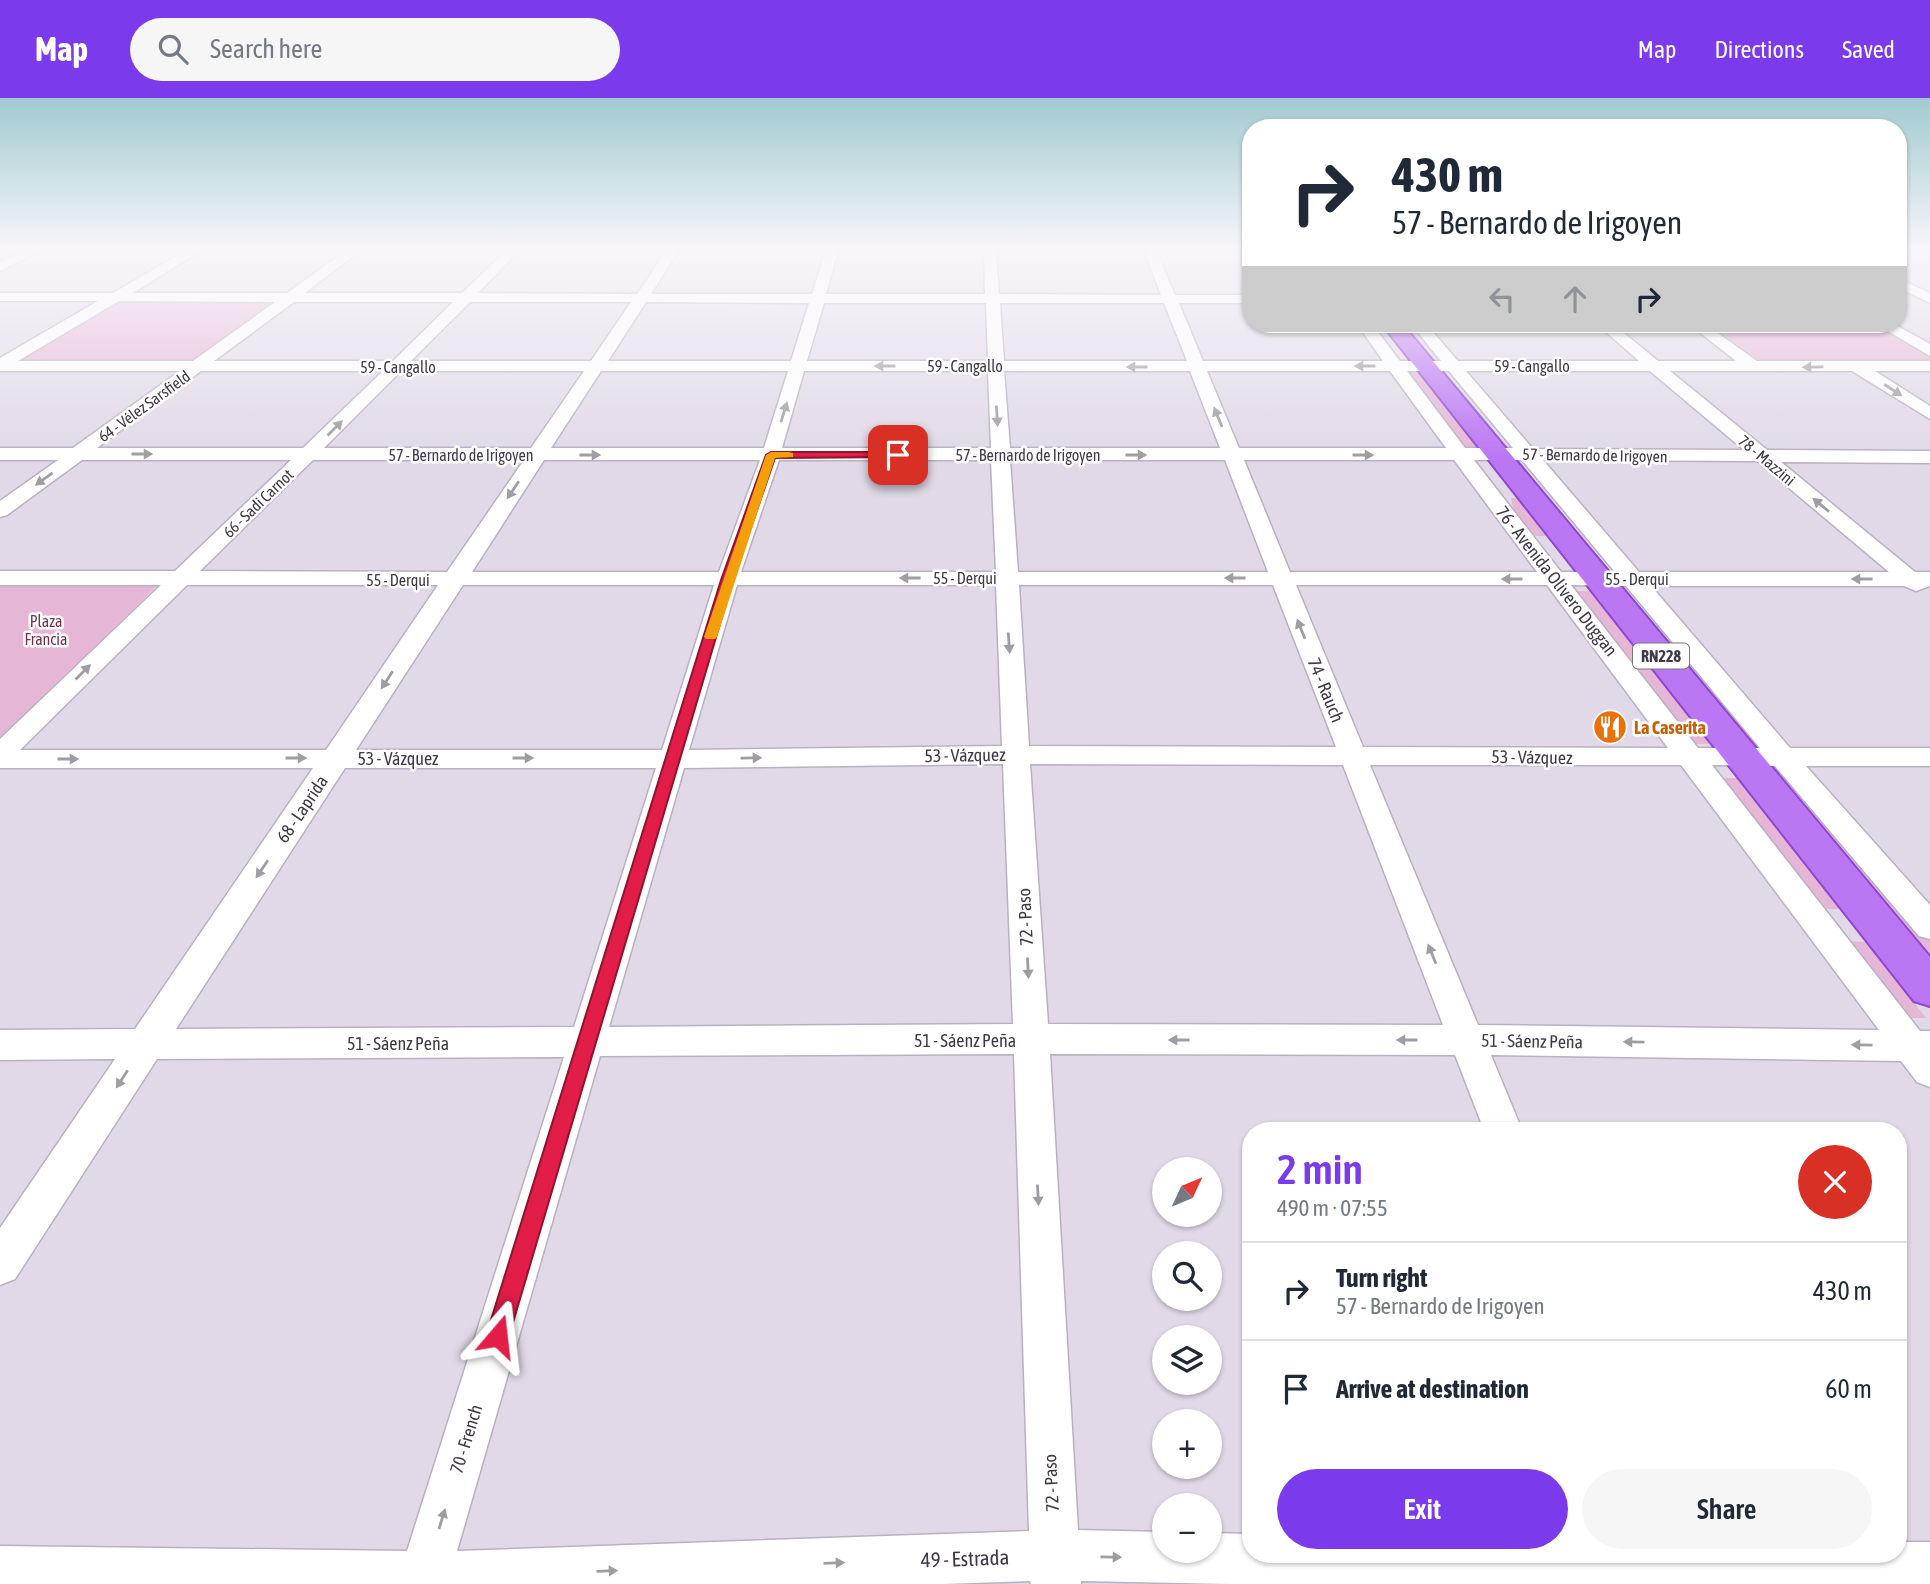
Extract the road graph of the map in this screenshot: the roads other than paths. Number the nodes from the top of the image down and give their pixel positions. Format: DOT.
graph roads {
  1 [pos="77,319"];
  2 [pos="262,319"];
  3 [pos="443,319"];
  4 [pos="628,319"];
  5 [pos="811,319"];
  6 [pos="994,319"];
  7 [pos="1179,319"];
  8 [pos="1370,333"];
  9 [pos="1402,333"];
  10 [pos="1423,333"];
  11 [pos="1615,333"];
  12 [pos="1708,333"];
  13 [pos="1899,333"];
  14 [pos="1930,351"];
  15 [pos="0,365"];
  16 [pos="199,366"];
  17 [pos="598,366"];
  18 [pos="798,366"];
  19 [pos="995,366"];
  20 [pos="1394,366"];
  21 [pos="1654,366"];
  22 [pos="1856,366"];
  23 [pos="1930,366"];
  24 [pos="397,367"];
  25 [pos="1198,367"];
  26 [pos="1440,367"];
  27 [pos="1756,368"];
  28 [pos="1930,414"];
  29 [pos="0,454"];
  30 [pos="79,454"];
  31 [pos="1511,454"];
  32 [pos="307,455"];
  33 [pos="537,455"];
  34 [pos="771,455"];
  35 [pos="999,455"];
  36 [pos="1460,455"];
  37 [pos="1233,456"];
  38 [pos="1764,457"];
  39 [pos="1930,457"];
  40 [pos="0,511"];
  41 [pos="0,578"];
  42 [pos="1005,578"];
  43 [pos="1281,578"];
  44 [pos="1555,579"];
  45 [pos="1599,579"];
  46 [pos="1634,579"];
  47 [pos="1920,579"];
  48 [pos="177,580"];
  49 [pos="452,580"];
  50 [pos="727,580"];
  51 [pos="1930,596"];
  52 [pos="1017,755"];
  53 [pos="1352,755"];
  54 [pos="1781,755"];
  55 [pos="0,757"];
  56 [pos="1741,757"];
  57 [pos="1930,757"];
  58 [pos="336,758"];
  59 [pos="1694,758"];
  60 [pos="673,759"];
  61 [pos="1930,927"];
  62 [pos="1930,988"];
  63 [pos="1031,1040"];
  64 [pos="1466,1040"];
  65 [pos="587,1042"];
  66 [pos="0,1045"];
  67 [pos="144,1045"];
  68 [pos="1924,1054"];
  69 [pos="1500,1122"];
  70 [pos="0,1264"];
  71 [pos="1930,1567"];
  72 [pos="1681,1569"];
  73 [pos="1055,1570"];
  74 [pos="0,1571"];
  75 [pos="423,1581"];
  1 -- 15 [label="street"];
  2 -- 16 [label="street, 64 - Vélez Sarsfield"];
  3 -- 24 [label="street, 66 - Sadi Carnot"];
  4 -- 17 [label="street, 68 - Laprida"];
  5 -- 18 [label="street, 70 - French"];
  6 -- 19 [label="street, 72 - Paso"];
  7 -- 25 [label="street, 74 - Rauch"];
  8 -- 20 [label="street, 76 - Avenida Olivero Duggan"];
  9 -- 26 [label="highway, 76 - Avenida Olivero Duggan / RN228"];
  10 -- 26 [label="street, 76 - Avenida Olivero Duggan"];
  11 -- 21 [label="street, 78 - Mazzini"];
  12 -- 27 [label="street"];
  13 -- 14 [label="street"];
  15 -- 16 [label="street, 59 - Cangallo"];
  16 -- 24 [label="street, 59 - Cangallo"];
  16 -- 30 [label="street, 64 - Vélez Sarsfield"];
  17 -- 18 [label="street, 59 - Cangallo"];
  17 -- 24 [label="street, 59 - Cangallo"];
  17 -- 33 [label="street, 68 - Laprida"];
  19 -- 18 [label="street, 59 - Cangallo, one-way"];
  34 -- 18 [label="street, 70 - French, one-way"];
  25 -- 19 [label="street, 59 - Cangallo, one-way"];
  19 -- 35 [label="street, 72 - Paso, one-way"];
  20 -- 25 [label="street, 59 - Cangallo, one-way"];
  20 -- 26 [label="street, 59 - Cangallo"];
  20 -- 36 [label="street, 76 - Avenida Olivero Duggan"];
  21 -- 26 [label="street, 59 - Cangallo"];
  21 -- 27 [label="street, 59 - Cangallo"];
  21 -- 38 [label="street, 78 - Mazzini"];
  22 -- 23 [label="street, 59 - Cangallo"];
  22 -- 27 [label="street, 59 - Cangallo, one-way"];
  22 -- 28 [label="street, one-way"];
  32 -- 24 [label="street, 66 - Sadi Carnot, one-way"];
  37 -- 25 [label="street, 74 - Rauch, one-way"];
  26 -- 31 [label="highway, 76 - Avenida Olivero Duggan / RN228"];
  29 -- 30 [label="street, 57 - Bernardo de Irigoyen"];
  30 -- 32 [label="street, 57 - Bernardo de Irigoyen, one-way"];
  30 -- 40 [label="street, 64 - Vélez Sarsfield, one-way"];
  31 -- 36 [label="street, 57 - Bernardo de Irigoyen"];
  31 -- 38 [label="street, 57 - Bernardo de Irigoyen"];
  31 -- 45 [label="highway, 76 - Avenida Olivero Duggan / RN228"];
  31 -- 46 [label="street, 76 - Avenida Olivero Duggan"];
  32 -- 33 [label="street, 57 - Bernardo de Irigoyen"];
  32 -- 48 [label="street, 66 - Sadi Carnot"];
  33 -- 34 [label="street, 57 - Bernardo de Irigoyen, one-way"];
  33 -- 49 [label="street, 68 - Laprida, one-way"];
  34 -- 35 [label="street, 57 - Bernardo de Irigoyen"];
  34 -- 50 [label="street, 70 - French"];
  35 -- 37 [label="street, 57 - Bernardo de Irigoyen, one-way"];
  35 -- 42 [label="street, 72 - Paso"];
  37 -- 36 [label="street, 57 - Bernardo de Irigoyen, one-way"];
  36 -- 44 [label="street, 76 - Avenida Olivero Duggan"];
  37 -- 43 [label="street, 74 - Rauch"];
  38 -- 39 [label="street, 57 - Bernardo de Irigoyen"];
  47 -- 38 [label="street, 78 - Mazzini, one-way"];
  41 -- 48 [label="street, 55 - Derqui"];
  43 -- 42 [label="street, 55 - Derqui, one-way"];
  42 -- 50 [label="street, 55 - Derqui, one-way"];
  42 -- 52 [label="street, 72 - Paso, one-way"];
  44 -- 43 [label="street, 55 - Derqui, one-way"];
  53 -- 43 [label="street, 74 - Rauch, one-way"];
  44 -- 45 [label="street, 55 - Derqui"];
  44 -- 59 [label="street, 76 - Avenida Olivero Duggan"];
  45 -- 46 [label="street, 55 - Derqui"];
  45 -- 56 [label="highway, 76 - Avenida Olivero Duggan / RN228"];
  47 -- 46 [label="street, 55 - Derqui, one-way"];
  46 -- 54 [label="street, 76 - Avenida Olivero Duggan"];
  47 -- 51 [label="street, 78 - Mazzini"];
  48 -- 49 [label="street, 55 - Derqui"];
  55 -- 48 [label="street, 66 - Sadi Carnot, one-way"];
  49 -- 50 [label="street, 55 - Derqui"];
  49 -- 58 [label="street, 68 - Laprida, one-way"];
  50 -- 60 [label="street, 70 - French"];
  52 -- 53 [label="street, 53 - Vázquez"];
  60 -- 52 [label="street, 53 - Vázquez, one-way"];
  52 -- 63 [label="street, 72 - Paso, one-way"];
  53 -- 59 [label="street, 53 - Vázquez"];
  64 -- 53 [label="street, 74 - Rauch, one-way"];
  54 -- 56 [label="street, 53 - Vázquez"];
  54 -- 57 [label="street, 53 - Vázquez"];
  54 -- 61 [label="street, 76 - Avenida Olivero Duggan"];
  55 -- 58 [label="street, 53 - Vázquez, one-way"];
  56 -- 59 [label="street, 53 - Vázquez"];
  56 -- 62 [label="highway, 76 - Avenida Olivero Duggan / RN228"];
  58 -- 60 [label="street, 53 - Vázquez, one-way"];
  58 -- 67 [label="street, 68 - Laprida, one-way"];
  59 -- 68 [label="street, 76 - Avenida Olivero Duggan"];
  60 -- 65 [label="street, 70 - French"];
  64 -- 63 [label="street, 51 - Sáenz Peña, one-way"];
  63 -- 65 [label="street, 51 - Sáenz Peña"];
  63 -- 73 [label="street, 72 - Paso, one-way"];
  68 -- 64 [label="street, 51 - Sáenz Peña, one-way"];
  64 -- 69 [label="street, 74 - Rauch"];
  65 -- 67 [label="street, 51 - Sáenz Peña"];
  75 -- 65 [label="street, 70 - French, one-way"];
  66 -- 67 [label="street, 51 - Sáenz Peña"];
  67 -- 70 [label="street, 68 - Laprida, one-way"];
  71 -- 72 [label="street, 49 - Estrada"];
  73 -- 72 [label="street, 49 - Estrada, one-way"];
  75 -- 73 [label="street, 49 - Estrada, one-way"];
  74 -- 75 [label="street, 49 - Estrada"];
}
